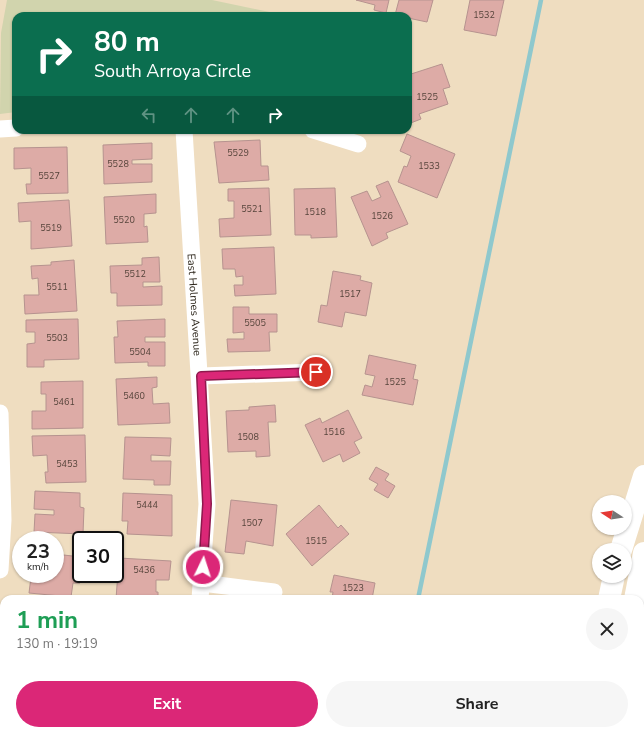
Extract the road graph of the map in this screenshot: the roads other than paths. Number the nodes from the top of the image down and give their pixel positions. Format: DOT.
graph roads {
  1 [pos="12,128"];
  2 [pos="0,129"];
  3 [pos="184,134"];
  4 [pos="326,134"];
  5 [pos="358,144"];
  6 [pos="316,372"];
  7 [pos="201,376"];
  8 [pos="0,413"];
  9 [pos="644,476"];
  10 [pos="623,543"];
  11 [pos="644,553"];
  12 [pos="0,570"];
  13 [pos="612,583"];
  14 [pos="201,591"];
  15 [pos="274,592"];
  16 [pos="610,595"];
  17 [pos="636,595"];
  1 -- 2 [label="street"];
  3 -- 7 [label="street, East Holmes Avenue"];
  4 -- 5 [label="street"];
  6 -- 7 [label="street"];
  7 -- 14 [label="street, East Holmes Avenue"];
  8 -- 12 [label="street"];
  9 -- 10 [label="highway"];
  11 -- 17 [label="highway"];
  13 -- 16 [label="highway"];
  14 -- 15 [label="street"];
}
